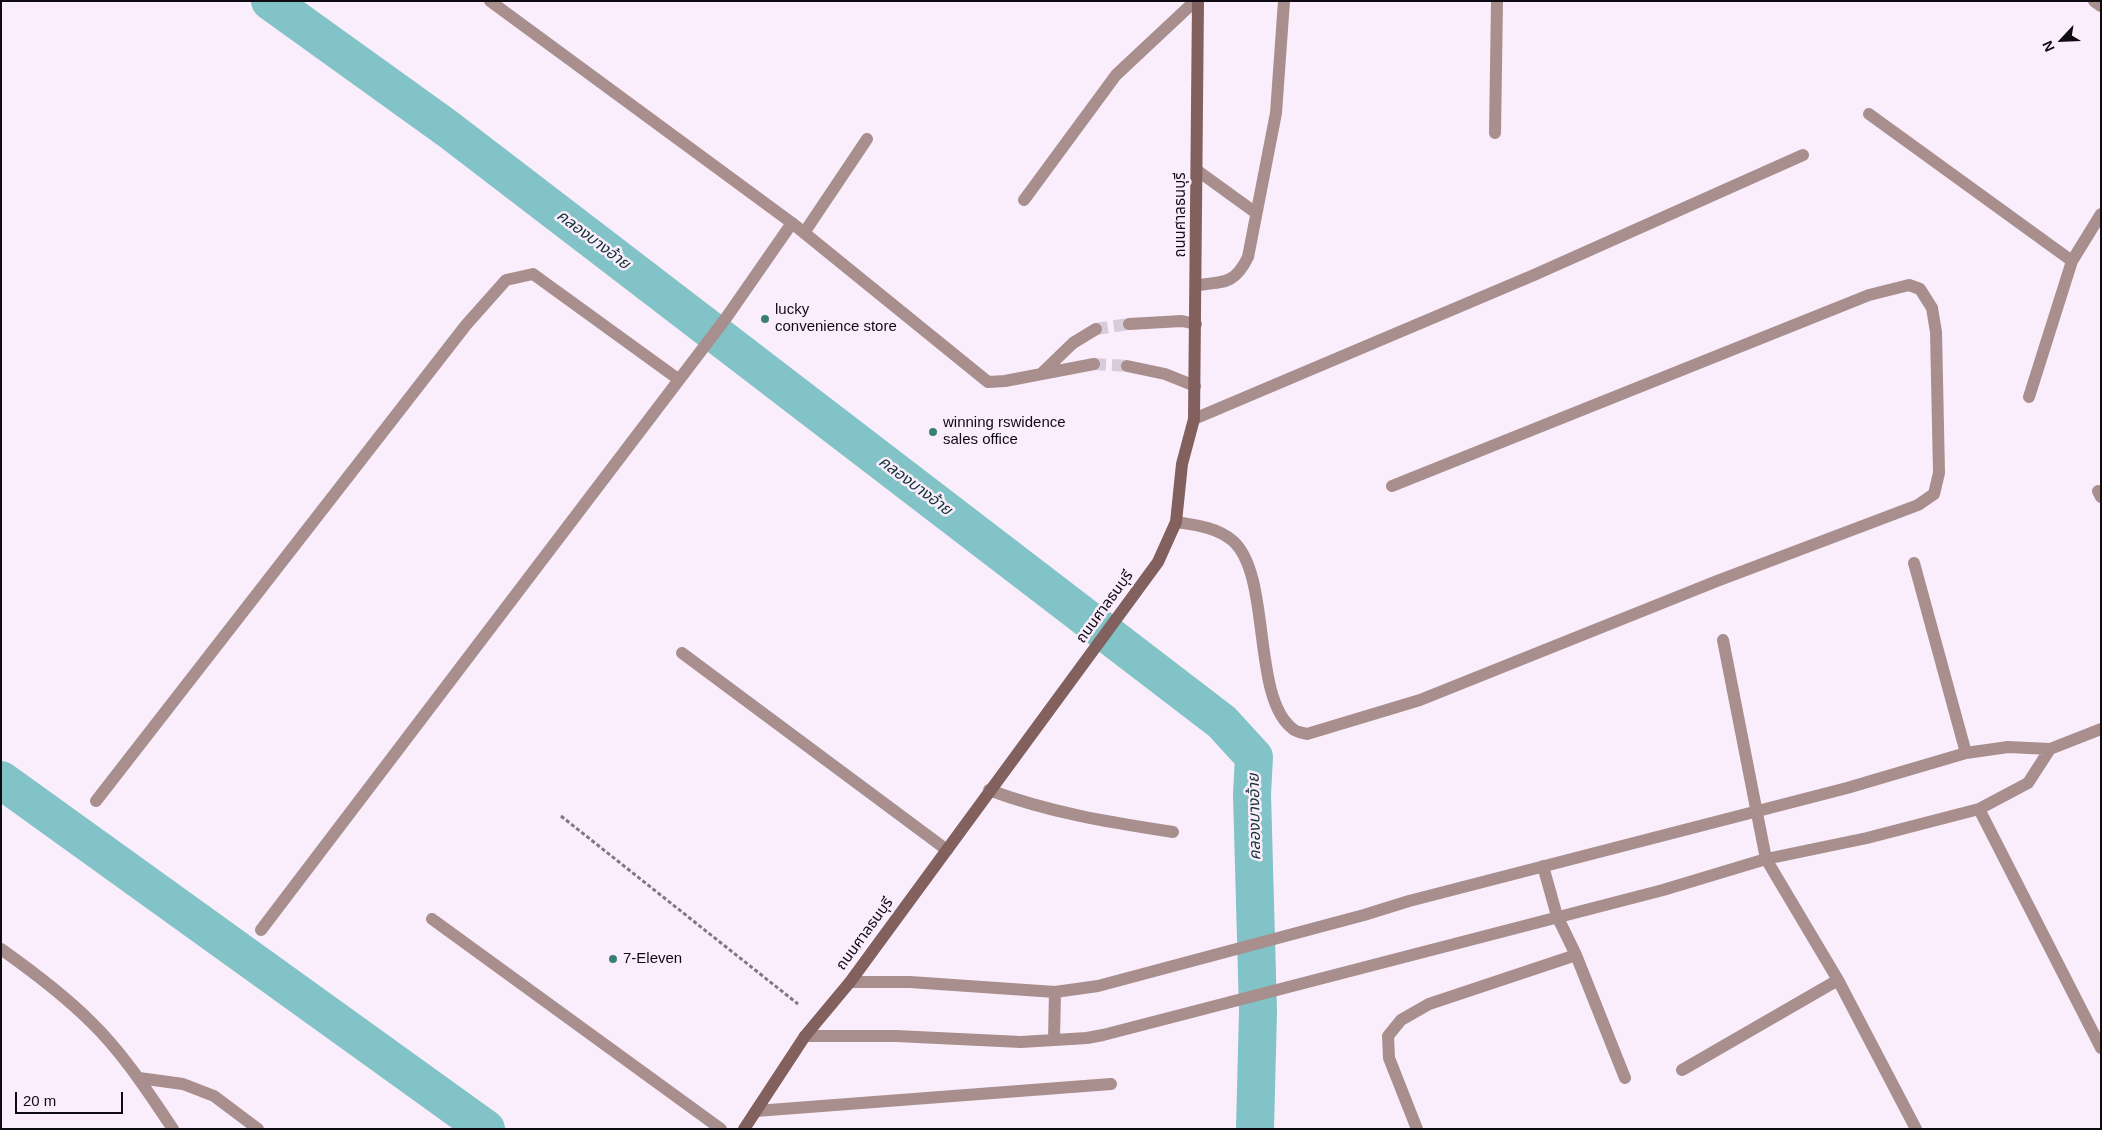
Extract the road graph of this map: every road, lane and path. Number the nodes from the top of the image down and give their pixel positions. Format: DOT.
graph roads {
  1 [pos="490,1"];
  2 [pos="1197,1"];
  3 [pos="1284,1"];
  4 [pos="1498,1"];
  5 [pos="2094,1"];
  6 [pos="2101,6"];
  7 [pos="1869,114"];
  8 [pos="1495,133"];
  9 [pos="866,139"];
  10 [pos="1803,155"];
  11 [pos="1198,171"];
  12 [pos="1024,200"];
  13 [pos="1256,212"];
  14 [pos="2101,214"];
  15 [pos="792,223"];
  16 [pos="804,233"];
  17 [pos="2072,260"];
  18 [pos="1197,285"];
  19 [pos="1128,324"];
  20 [pos="1196,324"];
  21 [pos="1096,329"];
  22 [pos="1094,364"];
  23 [pos="1127,366"];
  24 [pos="1042,373"];
  25 [pos="678,379"];
  26 [pos="1195,386"];
  27 [pos="2029,397"];
  28 [pos="1194,419"];
  29 [pos="1392,486"];
  30 [pos="1176,522"];
  31 [pos="1914,563"];
  32 [pos="1724,640"];
  33 [pos="682,653"];
  34 [pos="2101,730"];
  35 [pos="2050,749"];
  36 [pos="1966,753"];
  37 [pos="989,790"];
  38 [pos="96,801"];
  39 [pos="1979,809"];
  40 [pos="1758,811"];
  41 [pos="560,816"];
  42 [pos="1173,832"];
  43 [pos="947,850"];
  44 [pos="1766,859"];
  45 [pos="1543,866"];
  46 [pos="1557,916"];
  47 [pos="432,919"];
  48 [pos="260,930"];
  49 [pos="1,949"];
  50 [pos="1576,955"];
  51 [pos="1838,980"];
  52 [pos="850,982"];
  53 [pos="1055,992"];
  54 [pos="818,1020"];
  55 [pos="805,1036"];
  56 [pos="1054,1039"];
  57 [pos="2101,1048"];
  58 [pos="1682,1070"];
  59 [pos="139,1078"];
  60 [pos="1625,1078"];
  61 [pos="1111,1084"];
  62 [pos="756,1110"];
  63 [pos="173,1129"];
  64 [pos="258,1129"];
  65 [pos="721,1129"];
  66 [pos="744,1129"];
  67 [pos="1417,1129"];
  68 [pos="1916,1129"];
  1 -- 15 [label="street"];
  2 -- 11 [label="street, ถนนศาลธนบุรี"];
  2 -- 12 [label="street"];
  3 -- 13 [label="street"];
  4 -- 8 [label="street"];
  5 -- 6 [label="street"];
  7 -- 17 [label="street"];
  9 -- 16 [label="street"];
  10 -- 28 [label="street"];
  11 -- 13 [label="street"];
  11 -- 18 [label="street, ถนนศาลธนบุรี"];
  13 -- 18 [label="street"];
  14 -- 17 [label="street"];
  15 -- 16 [label="street"];
  15 -- 25 [label="street"];
  16 -- 24 [label="street"];
  17 -- 27 [label="street"];
  18 -- 20 [label="street, ถนนศาลธนบุรี"];
  19 -- 20 [label="street"];
  20 -- 26 [label="street, ถนนศาลธนบุรี"];
  21 -- 24 [label="street"];
  22 -- 24 [label="street"];
  23 -- 26 [label="street"];
  25 -- 38 [label="street"];
  25 -- 48 [label="street"];
  26 -- 28 [label="street, ถนนศาลธนบุรี"];
  28 -- 30 [label="street, ถนนศาลธนบุรี"];
  29 -- 30 [label="street"];
  30 -- 37 [label="street, ถนนศาลธนบุรี"];
  31 -- 36 [label="street"];
  32 -- 40 [label="street"];
  33 -- 43 [label="street"];
  34 -- 35 [label="street"];
  35 -- 36 [label="street"];
  35 -- 39 [label="street"];
  36 -- 40 [label="street"];
  37 -- 42 [label="street"];
  37 -- 43 [label="street, ถนนศาลธนบุรี"];
  39 -- 44 [label="street"];
  39 -- 57 [label="street"];
  40 -- 44 [label="street"];
  40 -- 45 [label="street"];
  41 -- 54 [label="path"];
  43 -- 52 [label="street, ถนนศาลธนบุรี"];
  44 -- 46 [label="street"];
  44 -- 51 [label="street"];
  45 -- 46 [label="street"];
  45 -- 53 [label="street"];
  46 -- 50 [label="street"];
  46 -- 56 [label="street"];
  47 -- 65 [label="street"];
  49 -- 59 [label="street"];
  50 -- 60 [label="street"];
  50 -- 67 [label="street"];
  51 -- 58 [label="street"];
  51 -- 68 [label="street"];
  52 -- 53 [label="street"];
  52 -- 54 [label="street, ถนนศาลธนบุรี"];
  53 -- 56 [label="street"];
  54 -- 55 [label="street, ถนนศาลธนบุรี"];
  55 -- 56 [label="street"];
  55 -- 62 [label="street, ถนนศาลธนบุรี"];
  59 -- 63 [label="street"];
  59 -- 64 [label="street"];
  61 -- 62 [label="street"];
  62 -- 66 [label="street, ถนนศาลธนบุรี"];
}
